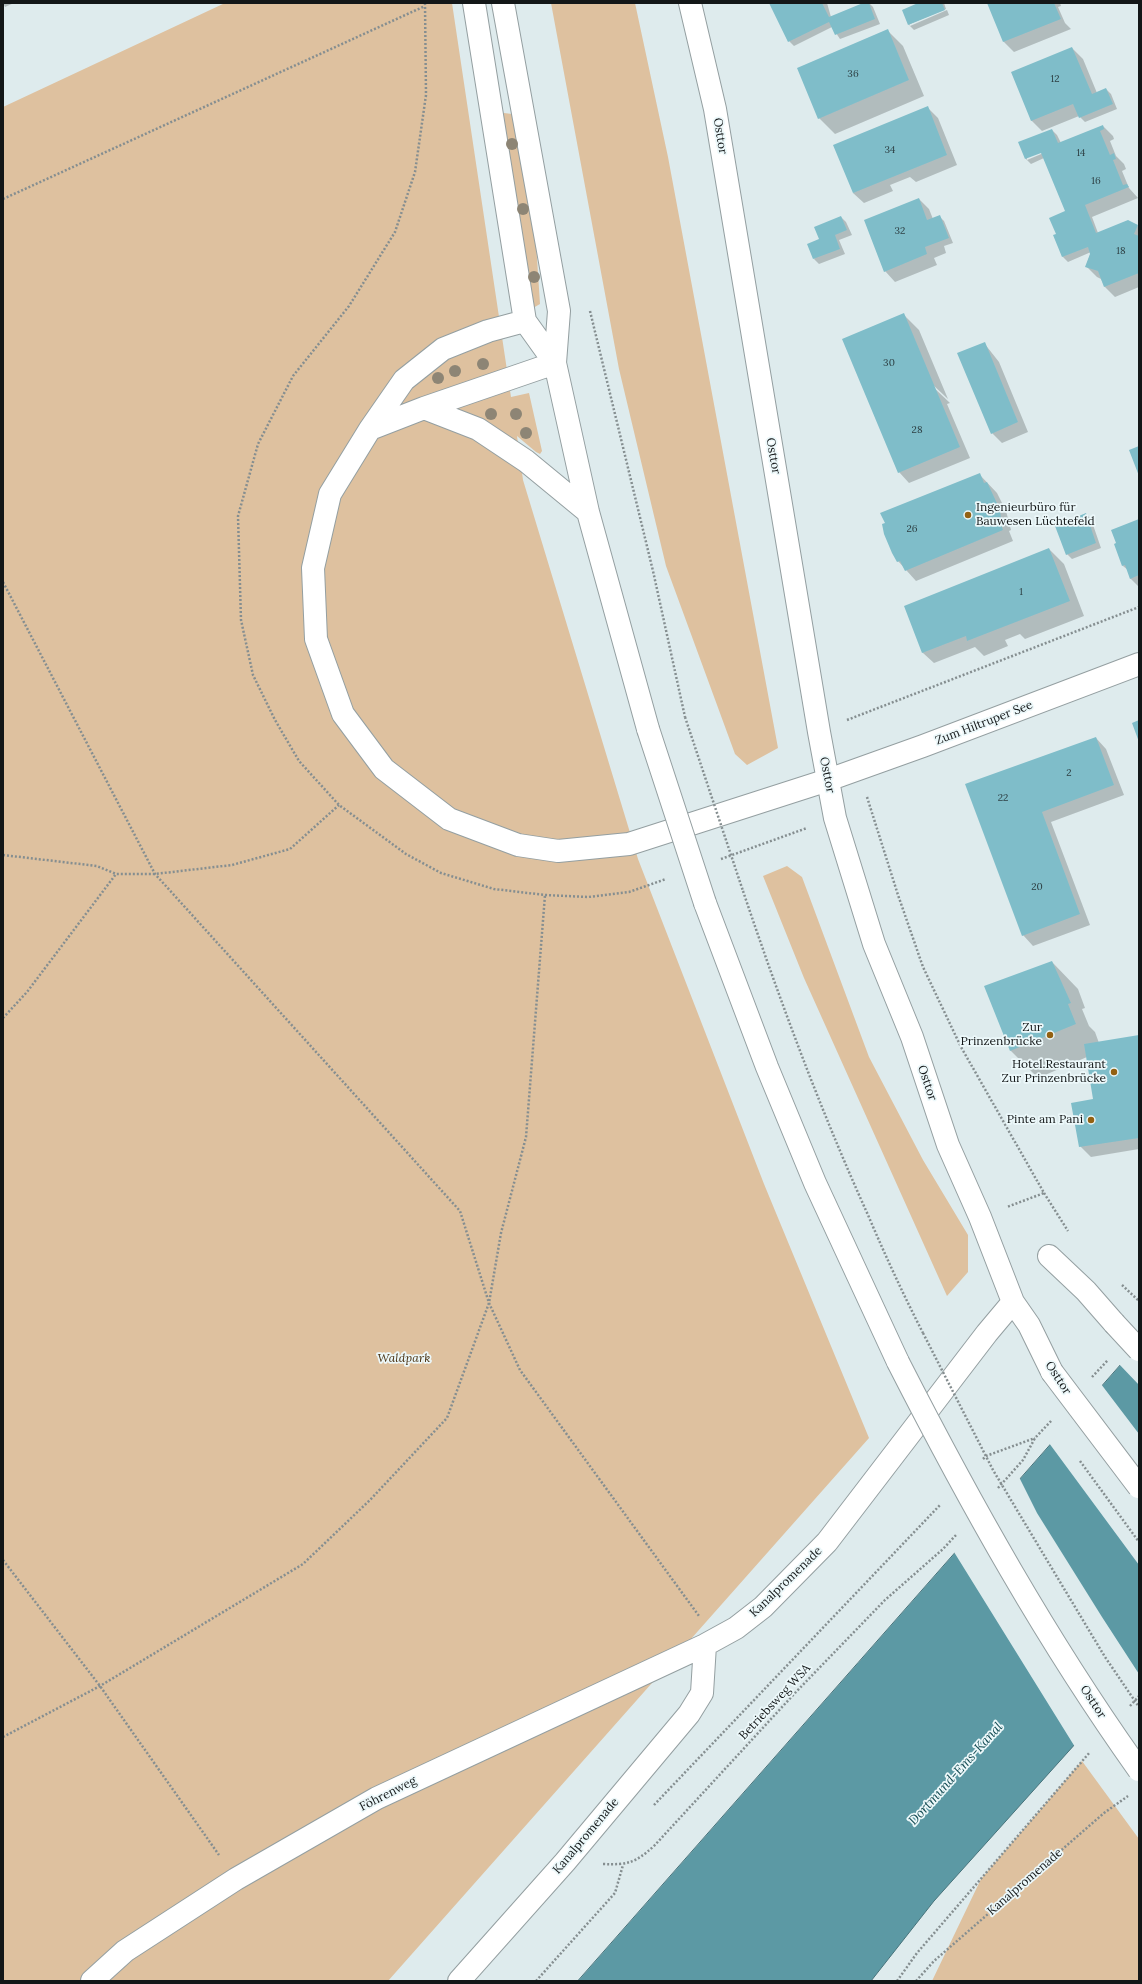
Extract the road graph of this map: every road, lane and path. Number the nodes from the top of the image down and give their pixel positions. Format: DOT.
graph roads {
  1 [pos="474,3"];
  2 [pos="503,3"];
  3 [pos="690,3"];
  4 [pos="425,4"];
  5 [pos="3,199"];
  6 [pos="589,309"];
  7 [pos="525,321"];
  8 [pos="555,363"];
  9 [pos="424,408"];
  10 [pos="370,429"];
  11 [pos="588,512"];
  12 [pos="3,582"];
  13 [pos="1139,607"];
  14 [pos="1139,664"];
  15 [pos="819,732"];
  16 [pos="828,780"];
  17 [pos="339,805"];
  18 [pos="835,818"];
  19 [pos="3,855"];
  20 [pos="717,860"];
  21 [pos="116,874"];
  22 [pos="155,874"];
  23 [pos="673,876"];
  24 [pos="545,895"];
  25 [pos="3,1018"];
  26 [pos="1044,1193"];
  27 [pos="1068,1231"];
  28 [pos="1049,1256"];
  29 [pos="489,1302"];
  30 [pos="1013,1302"];
  31 [pos="1139,1350"];
  32 [pos="1046,1415"];
  33 [pos="1055,1428"];
  34 [pos="1078,1460"];
  35 [pos="980,1462"];
  36 [pos="1139,1487"];
  37 [pos="993,1493"];
  38 [pos="943,1501"];
  39 [pos="958,1532"];
  40 [pos="1139,1542"];
  41 [pos="3,1560"];
  42 [pos="706,1645"];
  43 [pos="100,1686"];
  44 [pos="1139,1696"];
  45 [pos="1139,1707"];
  46 [pos="1129,1708"];
  47 [pos="3,1737"];
  48 [pos="1093,1749"];
  49 [pos="1139,1770"];
  50 [pos="1133,1793"];
  51 [pos="653,1807"];
  52 [pos="602,1859"];
  53 [pos="623,1865"];
  54 [pos="236,1879"];
  55 [pos="92,1981"];
  56 [pos="459,1981"];
  57 [pos="536,1981"];
  58 [pos="897,1981"];
  59 [pos="916,1981"];
  1 -- 7 [label="main road, Osttor"];
  2 -- 8 [label="main road, Osttor"];
  3 -- 15 [label="main road, Osttor"];
  4 -- 5 [label="path"];
  4 -- 17 [label="path"];
  6 -- 45 [label="path, bridge"];
  7 -- 8 [label="main road, Osttor"];
  7 -- 10 [label="main road, Zum Hiltruper See"];
  8 -- 9 [label="main road"];
  8 -- 11 [label="main road, Osttor"];
  9 -- 10 [label="main road"];
  9 -- 11 [label="main road"];
  10 -- 16 [label="main road, Zum Hiltruper See"];
  11 -- 49 [label="main road, Osttor, bridge"];
  12 -- 22 [label="path"];
  13 -- 15 [label="path"];
  14 -- 16 [label="main road, Zum Hiltruper See"];
  15 -- 16 [label="main road, Osttor"];
  16 -- 18 [label="main road, Osttor"];
  17 -- 22 [label="path"];
  17 -- 24 [label="path"];
  18 -- 20 [label="path"];
  18 -- 30 [label="main road, Osttor"];
  19 -- 21 [label="path"];
  21 -- 22 [label="path"];
  21 -- 25 [label="path"];
  22 -- 29 [label="path"];
  23 -- 24 [label="path"];
  24 -- 29 [label="path"];
  26 -- 27 [label="path"];
  28 -- 31 [label="main road, bridge"];
  29 -- 42 [label="path"];
  29 -- 43 [label="path"];
  30 -- 36 [label="main road, Osttor, bridge"];
  30 -- 42 [label="main road, Kanalpromenade"];
  32 -- 33 [label="path"];
  34 -- 40 [label="path, bridge"];
  35 -- 37 [label="path"];
  38 -- 51 [label="path"];
  39 -- 53 [label="path, Betriebsweg WSA"];
  41 -- 43 [label="path"];
  42 -- 54 [label="main road, Föhrenweg"];
  42 -- 56 [label="main road, Kanalpromenade"];
  43 -- 47 [label="path"];
  43 -- 54 [label="path"];
  44 -- 46 [label="path"];
  48 -- 58 [label="path"];
  50 -- 59 [label="path, Kanalpromenade"];
  52 -- 53 [label="path"];
  53 -- 57 [label="path"];
  54 -- 55 [label="main road, Föhrenweg"];
}
